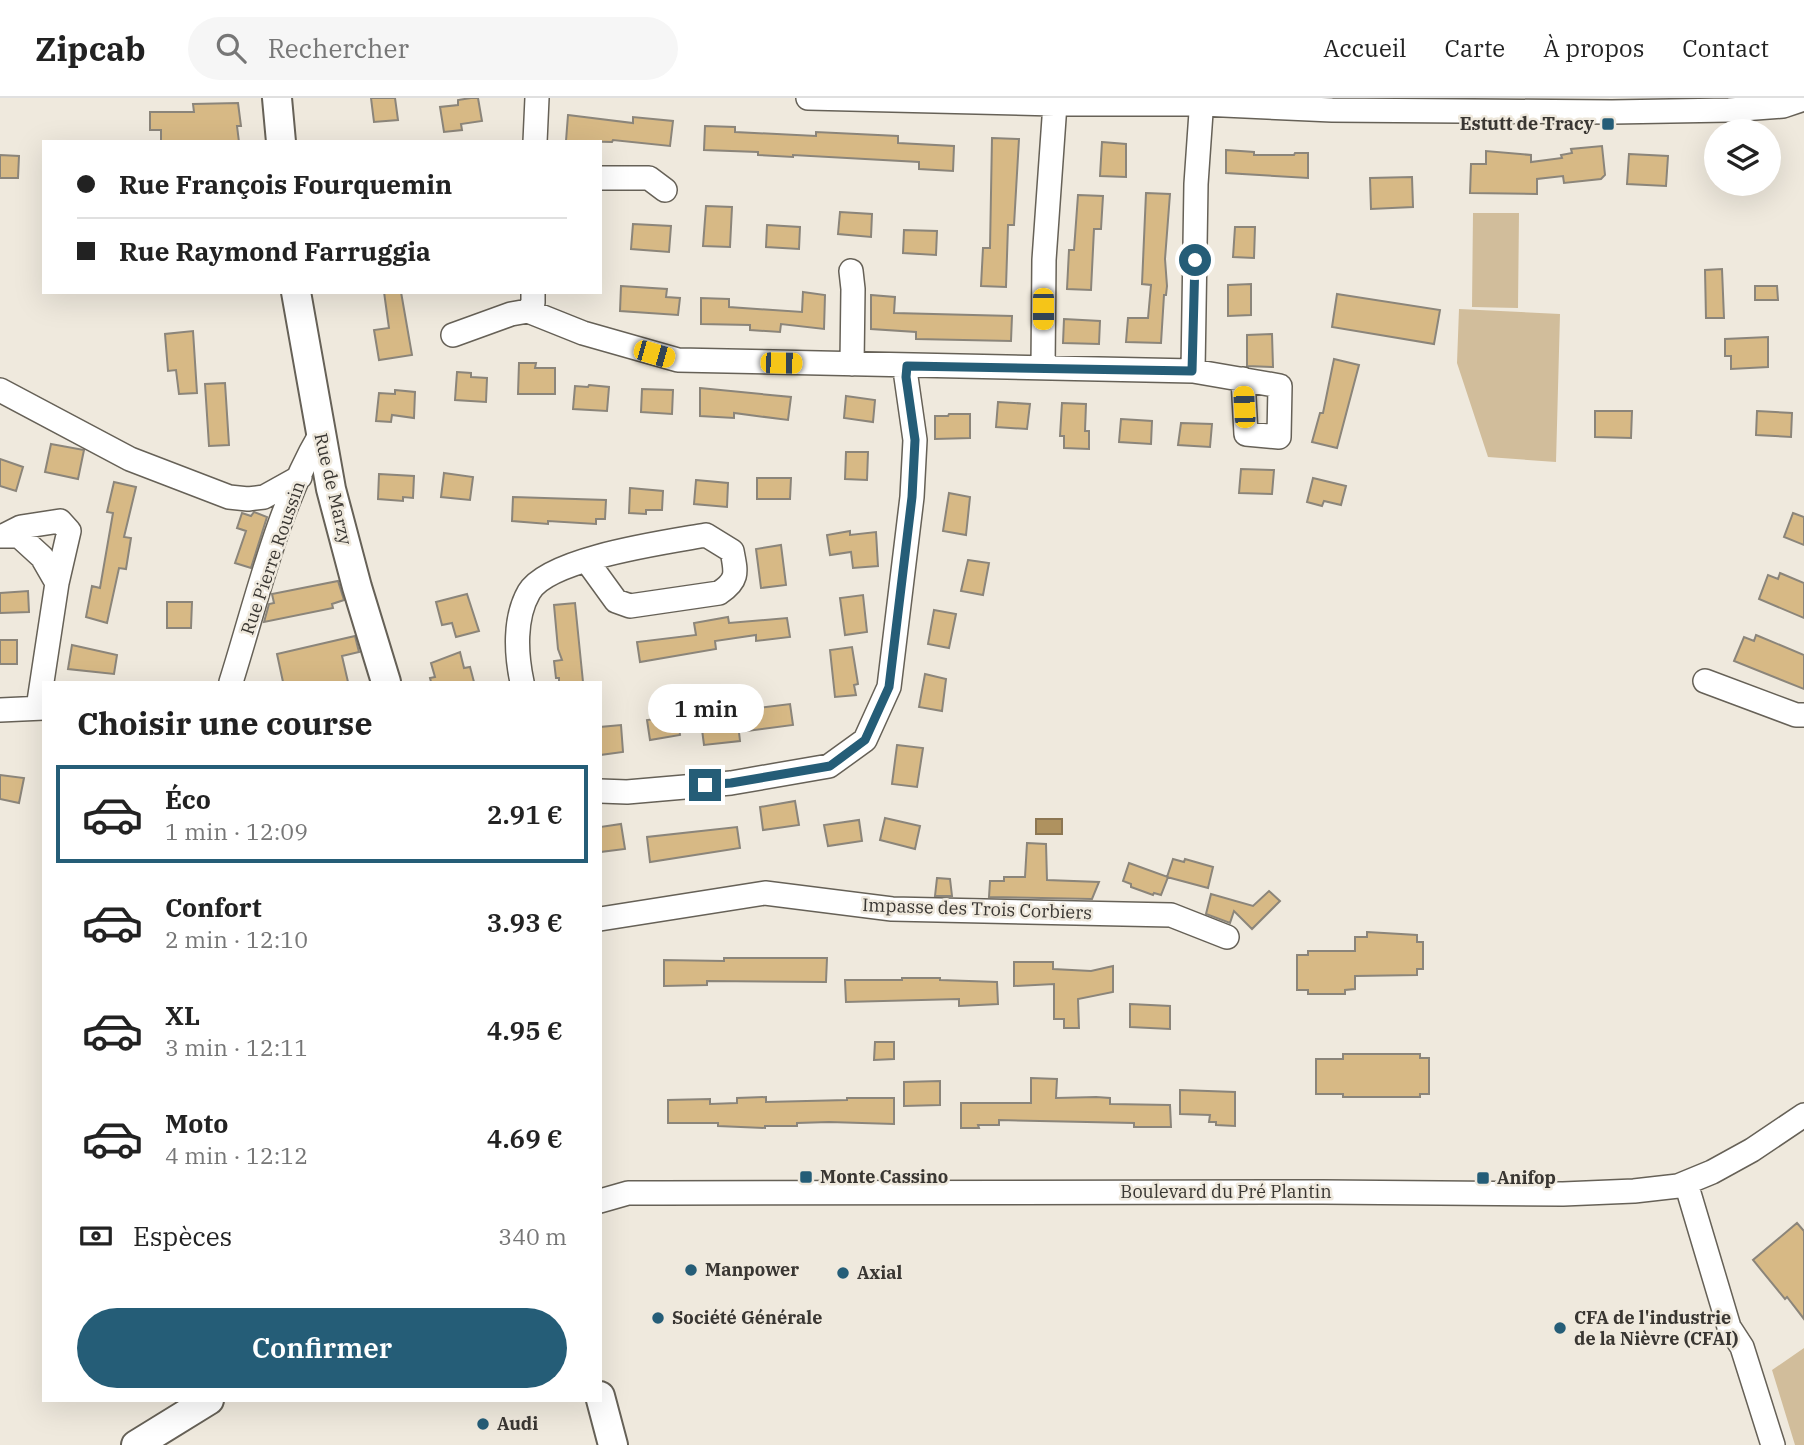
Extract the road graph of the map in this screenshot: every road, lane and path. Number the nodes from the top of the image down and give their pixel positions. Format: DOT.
graph roads {
  1 [pos="276,98"];
  2 [pos="537,98"];
  3 [pos="811,98"];
  4 [pos="1202,101"];
  5 [pos="1780,102"];
  6 [pos="1055,104"];
  7 [pos="281,140"];
  8 [pos="535,140"];
  9 [pos="602,178"];
  10 [pos="665,190"];
  11 [pos="851,271"];
  12 [pos="296,294"];
  13 [pos="530,301"];
  14 [pos="453,335"];
  15 [pos="852,364"];
  16 [pos="907,366"];
  17 [pos="1043,368"];
  18 [pos="1192,371"];
  19 [pos="1243,379"];
  20 [pos="0,390"];
  21 [pos="320,435"];
  22 [pos="300,477"];
  23 [pos="264,497"];
  24 [pos="285,513"];
  25 [pos="2,536"];
  26 [pos="587,561"];
  27 [pos="57,583"];
  28 [pos="44,681"];
  29 [pos="231,681"];
  30 [pos="386,681"];
  31 [pos="522,681"];
  32 [pos="1705,681"];
  33 [pos="41,708"];
  34 [pos="0,709"];
  35 [pos="1804,715"];
  36 [pos="602,791"];
  37 [pos="602,919"];
  38 [pos="1227,937"];
  39 [pos="1804,1115"];
  40 [pos="1686,1183"];
  41 [pos="602,1184"];
  42 [pos="628,1193"];
  43 [pos="602,1200"];
  44 [pos="1729,1327"];
  45 [pos="206,1402"];
  46 [pos="602,1402"];
  47 [pos="136,1445"];
  48 [pos="613,1445"];
  49 [pos="1758,1445"];
  50 [pos="1773,1445"];
  1 -- 7 [label="main road"];
  2 -- 8 [label="street"];
  3 -- 6 [label="street"];
  4 -- 5 [label="street"];
  4 -- 6 [label="street"];
  4 -- 18 [label="street"];
  6 -- 17 [label="street"];
  9 -- 10 [label="street"];
  11 -- 15 [label="street"];
  12 -- 21 [label="main road, Rue de Marzy"];
  13 -- 14 [label="street"];
  13 -- 15 [label="street"];
  15 -- 16 [label="street"];
  16 -- 17 [label="street"];
  16 -- 36 [label="street"];
  17 -- 18 [label="street"];
  18 -- 19 [label="street"];
  20 -- 23 [label="street"];
  21 -- 22 [label="street, Rue Pierre Roussin"];
  21 -- 30 [label="main road, Rue de Marzy"];
  22 -- 23 [label="street"];
  22 -- 24 [label="street, Rue Pierre Roussin"];
  23 -- 24 [label="street"];
  24 -- 29 [label="street, Rue Pierre Roussin"];
  25 -- 27 [label="street"];
  25 -- 27 [label="street"];
  26 -- 26 [label="street"];
  26 -- 31 [label="street"];
  27 -- 28 [label="street"];
  32 -- 35 [label="street"];
  33 -- 34 [label="street"];
  37 -- 38 [label="street, Impasse des Trois Corbiers"];
  39 -- 40 [label="street, Boulevard du Pré Plantin"];
  40 -- 42 [label="street, Boulevard du Pré Plantin"];
  40 -- 44 [label="street"];
  41 -- 42 [label="street, Boulevard du Pré Plantin"];
  42 -- 43 [label="street, Boulevard du Pré Plantin"];
  44 -- 49 [label="street"];
  44 -- 50 [label="street"];
  45 -- 47 [label="main road"];
  46 -- 48 [label="main road"];
}
